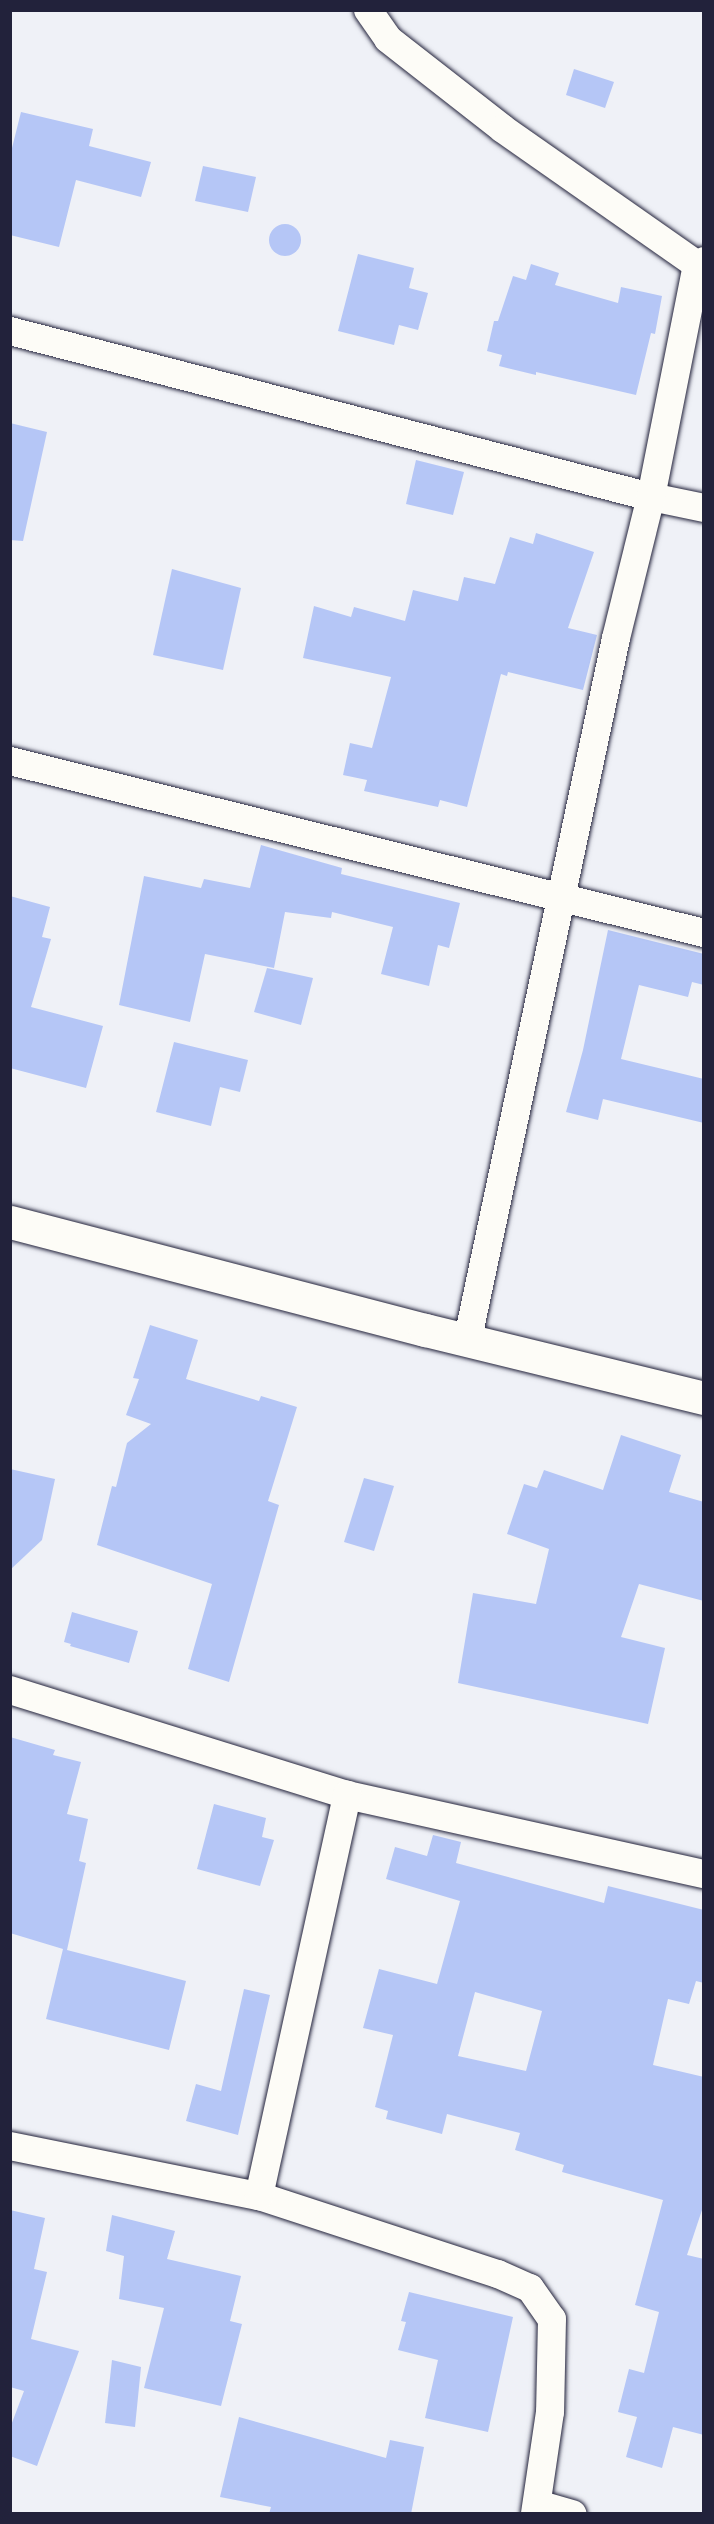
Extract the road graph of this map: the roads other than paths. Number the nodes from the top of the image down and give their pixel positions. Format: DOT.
graph roads {
  1 [pos="368,10"];
  2 [pos="700,263"];
  3 [pos="10,331"];
  4 [pos="651,497"];
  5 [pos="704,508"];
  6 [pos="10,761"];
  7 [pos="562,898"];
  8 [pos="704,933"];
  9 [pos="10,1222"];
  10 [pos="468,1338"];
  11 [pos="704,1398"];
  12 [pos="10,1690"];
  13 [pos="347,1795"];
  14 [pos="704,1874"];
  15 [pos="10,2146"];
  16 [pos="259,2196"];
  17 [pos="536,2509"];
  18 [pos="573,2514"];
  1 -- 2 [label="street"];
  2 -- 4 [label="street"];
  3 -- 4 [label="street"];
  4 -- 5 [label="street"];
  4 -- 7 [label="street"];
  6 -- 7 [label="street"];
  7 -- 8 [label="street"];
  7 -- 10 [label="street"];
  9 -- 10 [label="street"];
  10 -- 11 [label="street"];
  12 -- 13 [label="street"];
  13 -- 14 [label="street"];
  13 -- 16 [label="street"];
  15 -- 16 [label="street"];
  16 -- 17 [label="street"];
  17 -- 18 [label="street"];
}
